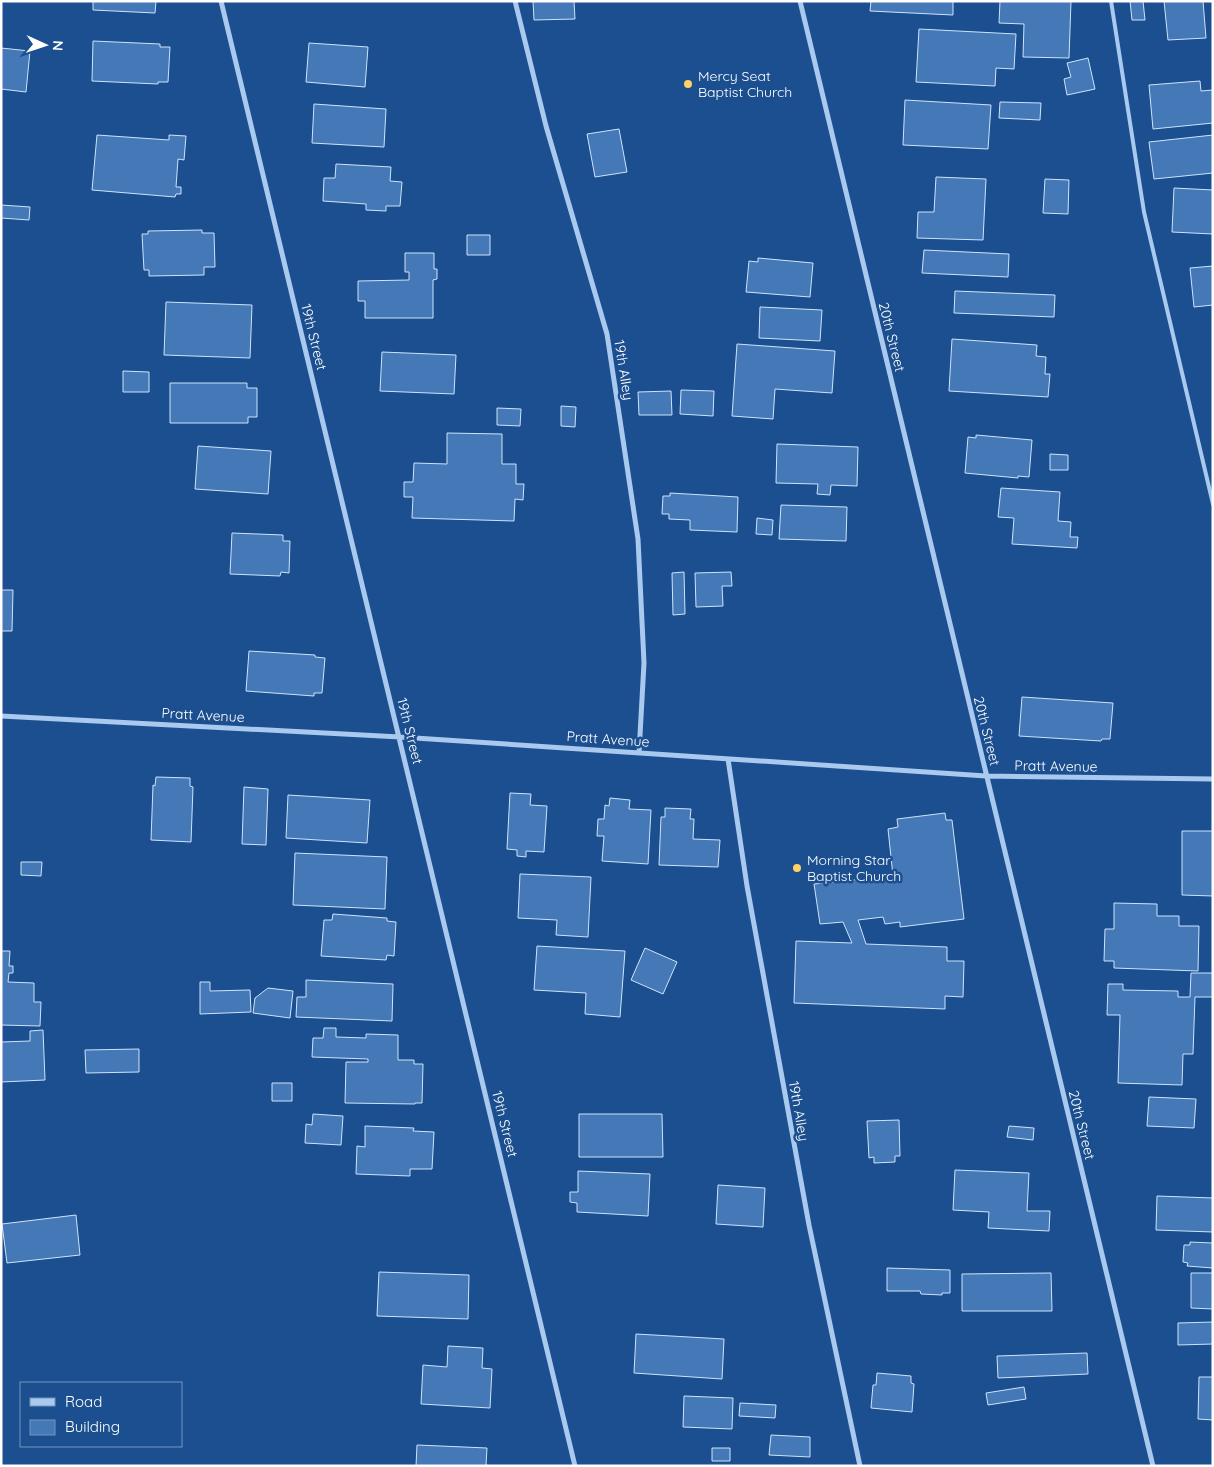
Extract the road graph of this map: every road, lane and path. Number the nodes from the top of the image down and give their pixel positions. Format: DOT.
graph roads {
  1 [pos="222,1"];
  2 [pos="515,1"];
  3 [pos="800,1"];
  4 [pos="1111,1"];
  5 [pos="1213,504"];
  6 [pos="1,716"];
  7 [pos="400,737"];
  8 [pos="639,752"];
  9 [pos="728,759"];
  10 [pos="986,776"];
  11 [pos="1213,779"];
  12 [pos="575,1466"];
  13 [pos="860,1466"];
  14 [pos="1153,1466"];
  1 -- 7 [label="street, 19th Street"];
  2 -- 8 [label="street, 19th Alley"];
  3 -- 10 [label="street, 20th Street"];
  4 -- 5 [label="lane"];
  6 -- 7 [label="street, Pratt Avenue"];
  7 -- 8 [label="street, Pratt Avenue"];
  7 -- 12 [label="street, 19th Street"];
  8 -- 9 [label="street, Pratt Avenue"];
  9 -- 10 [label="street, Pratt Avenue"];
  9 -- 13 [label="street, 19th Alley"];
  10 -- 11 [label="street, Pratt Avenue"];
  10 -- 14 [label="street, 20th Street"];
}
